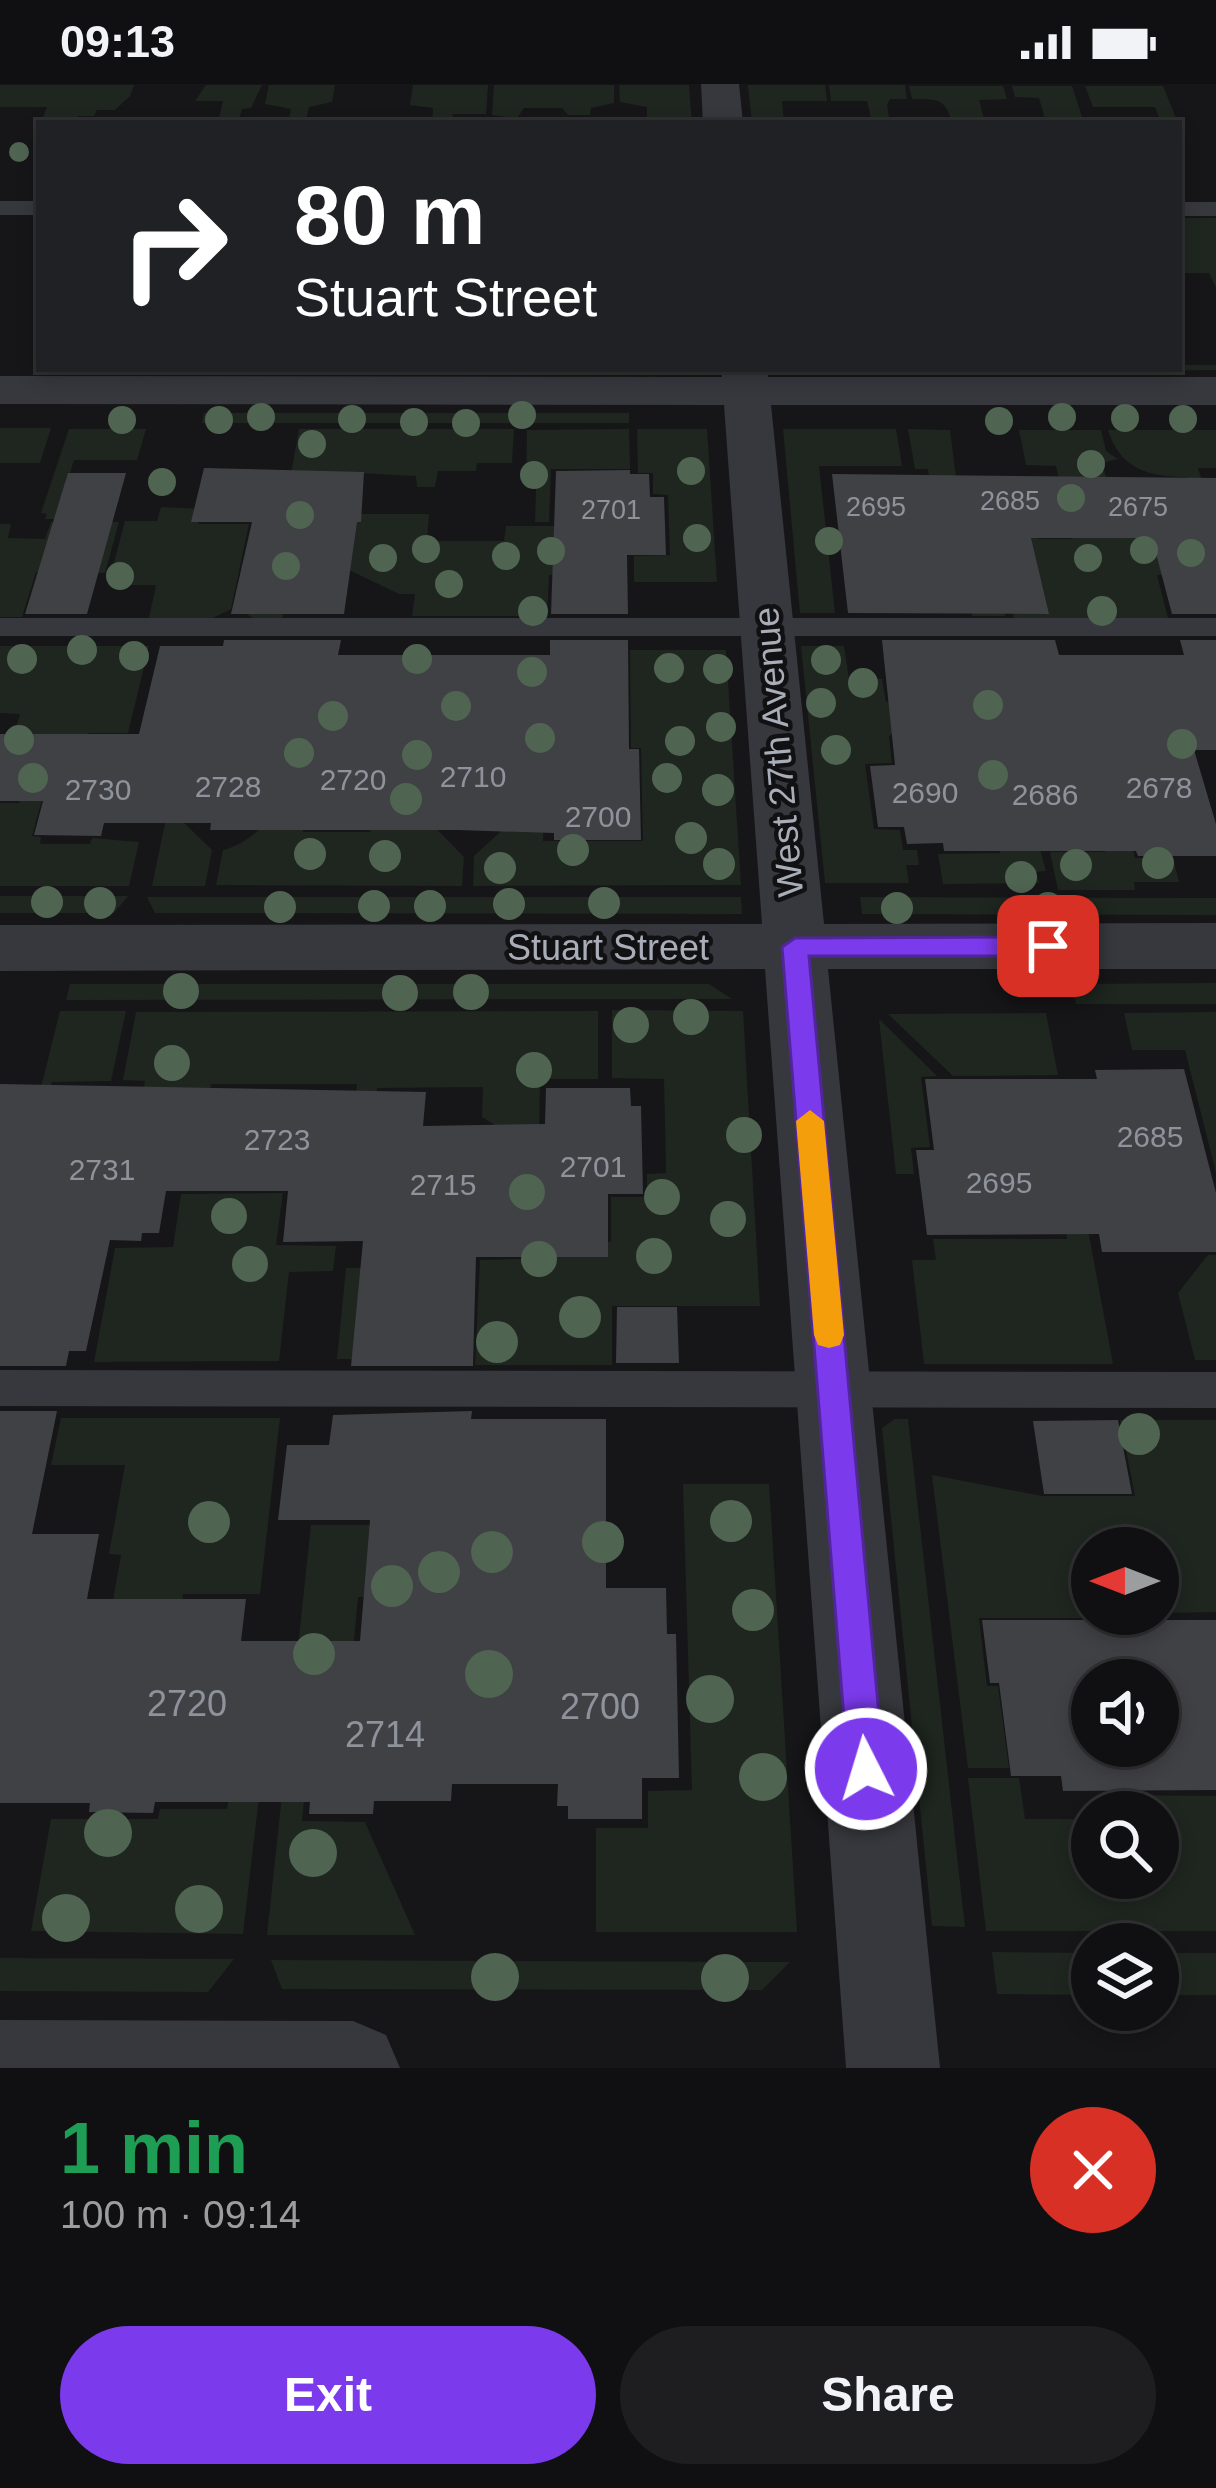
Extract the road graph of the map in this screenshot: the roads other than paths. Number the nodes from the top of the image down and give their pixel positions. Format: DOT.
graph roads {
  1 [pos="720,84"];
  2 [pos="723,120"];
  3 [pos="0,208"];
  4 [pos="36,208"];
  5 [pos="1182,208"];
  6 [pos="1216,208"];
  7 [pos="745,380"];
  8 [pos="0,390"];
  9 [pos="1216,391"];
  10 [pos="0,627"];
  11 [pos="767,627"];
  12 [pos="1216,627"];
  13 [pos="1216,946"];
  14 [pos="795,947"];
  15 [pos="0,948"];
  16 [pos="0,1388"];
  17 [pos="834,1389"];
  18 [pos="1216,1390"];
  19 [pos="0,2068"];
  20 [pos="353,2068"];
  21 [pos="893,2068"];
  1 -- 2 [label="street"];
  3 -- 4 [label="lane"];
  5 -- 6 [label="lane"];
  7 -- 8 [label="street"];
  7 -- 9 [label="street"];
  7 -- 11 [label="street, West 27th Avenue"];
  10 -- 11 [label="lane"];
  11 -- 12 [label="lane"];
  11 -- 14 [label="street, West 27th Avenue"];
  13 -- 14 [label="street, Stuart Street"];
  14 -- 15 [label="street, Stuart Street"];
  14 -- 17 [label="street, West 27th Avenue"];
  16 -- 17 [label="lane"];
  17 -- 18 [label="lane"];
  17 -- 21 [label="street, West 27th Avenue"];
  19 -- 20 [label="street"];
}
